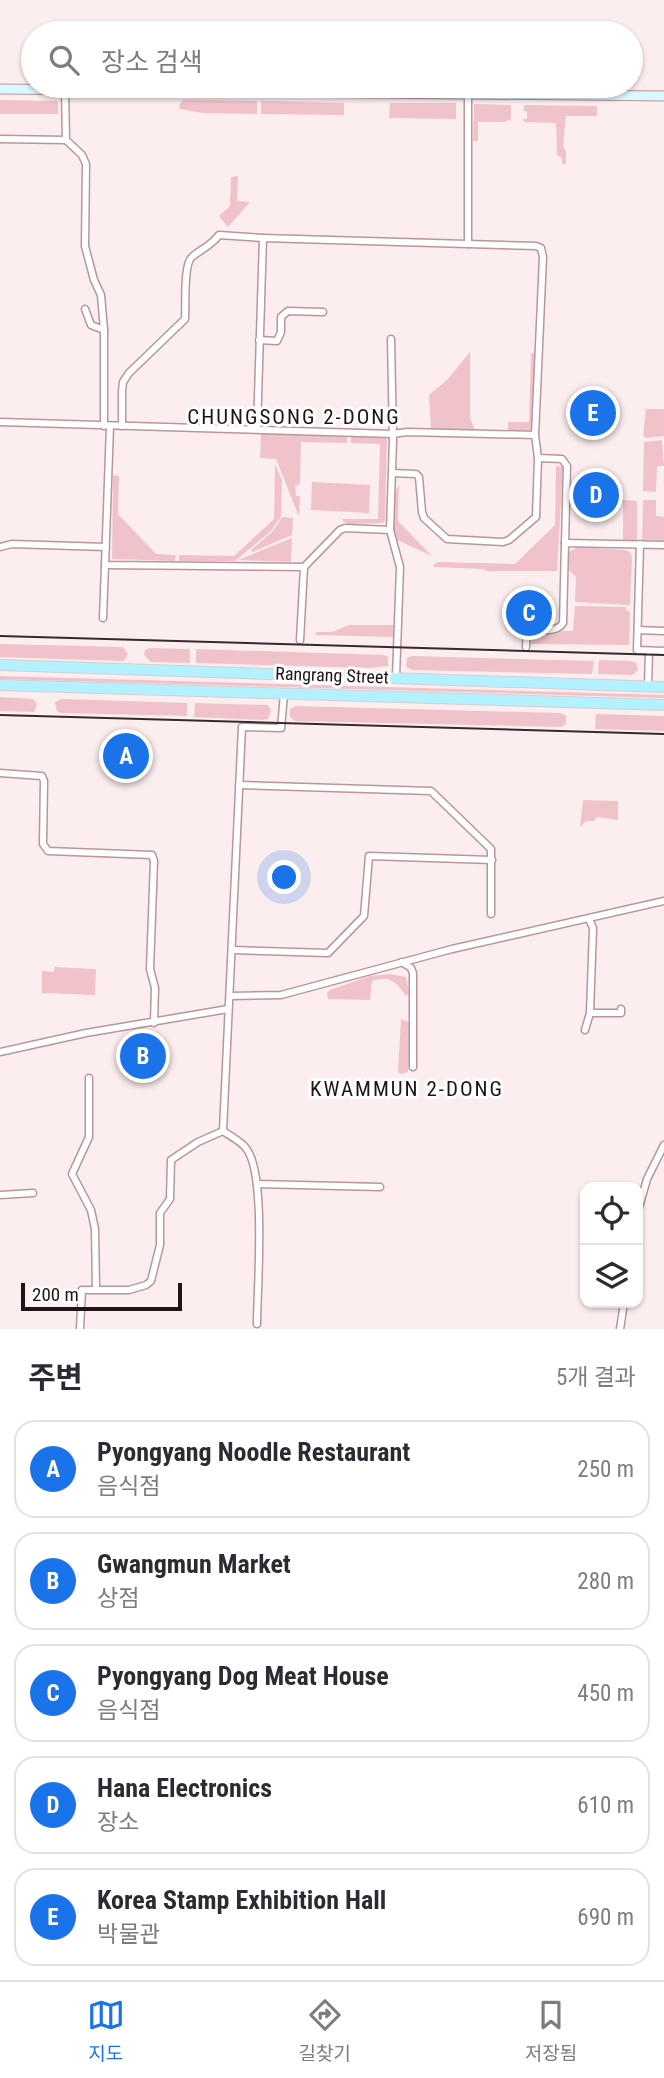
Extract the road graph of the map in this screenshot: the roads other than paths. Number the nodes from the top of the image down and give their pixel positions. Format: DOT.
graph roads {
  1 [pos="0,89"];
  2 [pos="21,89"];
  3 [pos="643,96"];
  4 [pos="664,96"];
  5 [pos="65,98"];
  6 [pos="468,98"];
  7 [pos="0,139"];
  8 [pos="66,140"];
  9 [pos="262,238"];
  10 [pos="468,244"];
  11 [pos="85,309"];
  12 [pos="323,312"];
  13 [pos="104,330"];
  14 [pos="391,338"];
  15 [pos="259,340"];
  16 [pos="0,422"];
  17 [pos="107,426"];
  18 [pos="122,426"];
  19 [pos="257,429"];
  20 [pos="393,434"];
  21 [pos="535,435"];
  22 [pos="538,458"];
  23 [pos="392,473"];
  24 [pos="390,530"];
  25 [pos="565,543"];
  26 [pos="640,544"];
  27 [pos="664,545"];
  28 [pos="0,547"];
  29 [pos="106,547"];
  30 [pos="106,565"];
  31 [pos="304,567"];
  32 [pos="103,618"];
  33 [pos="638,631"];
  34 [pos="664,631"];
  35 [pos="300,640"];
  36 [pos="526,647"];
  37 [pos="649,650"];
  38 [pos="664,651"];
  39 [pos="0,665"];
  40 [pos="396,677"];
  41 [pos="0,685"];
  42 [pos="648,687"];
  43 [pos="664,687"];
  44 [pos="284,694"];
  45 [pos="664,705"];
  46 [pos="0,773"];
  47 [pos="239,785"];
  48 [pos="492,860"];
  49 [pos="664,901"];
  50 [pos="491,914"];
  51 [pos="589,919"];
  52 [pos="233,950"];
  53 [pos="402,962"];
  54 [pos="230,996"];
  55 [pos="228,1009"];
  56 [pos="621,1009"];
  57 [pos="590,1013"];
  58 [pos="154,1023"];
  59 [pos="585,1030"];
  60 [pos="0,1052"];
  61 [pos="413,1067"];
  62 [pos="89,1078"];
  63 [pos="223,1131"];
  64 [pos="663,1148"];
  65 [pos="257,1184"];
  66 [pos="380,1187"];
  67 [pos="33,1193"];
  68 [pos="643,1193"];
  69 [pos="0,1195"];
  70 [pos="96,1289"];
  71 [pos="623,1308"];
  72 [pos="257,1324"];
  73 [pos="80,1329"];
  74 [pos="620,1329"];
  1 -- 2 [label="main road"];
  3 -- 4 [label="main road"];
  5 -- 8 [label="street"];
  6 -- 10 [label="street"];
  7 -- 8 [label="street"];
  8 -- 13 [label="street"];
  9 -- 10 [label="street"];
  9 -- 15 [label="street"];
  9 -- 18 [label="street"];
  10 -- 21 [label="street"];
  11 -- 13 [label="street"];
  12 -- 15 [label="street"];
  13 -- 17 [label="street"];
  14 -- 20 [label="street"];
  15 -- 19 [label="street"];
  16 -- 17 [label="street"];
  17 -- 18 [label="street"];
  17 -- 29 [label="street"];
  18 -- 19 [label="street"];
  19 -- 20 [label="street"];
  20 -- 21 [label="street"];
  20 -- 23 [label="street"];
  21 -- 22 [label="street"];
  22 -- 23 [label="street"];
  22 -- 25 [label="street"];
  23 -- 24 [label="street"];
  24 -- 31 [label="street"];
  24 -- 40 [label="street"];
  25 -- 26 [label="street"];
  25 -- 36 [label="street"];
  26 -- 27 [label="street"];
  26 -- 33 [label="street"];
  28 -- 29 [label="street"];
  29 -- 30 [label="street"];
  30 -- 31 [label="street"];
  30 -- 32 [label="street"];
  31 -- 35 [label="street"];
  33 -- 34 [label="street"];
  33 -- 37 [label="street"];
  37 -- 38 [label="street"];
  37 -- 42 [label="street"];
  39 -- 40 [label="main road, Rangrang Street"];
  40 -- 42 [label="main road, Rangrang Street"];
  41 -- 44 [label="main road, Rangrang Street"];
  42 -- 43 [label="main road, Rangrang Street"];
  44 -- 45 [label="main road, Rangrang Street"];
  44 -- 47 [label="street"];
  46 -- 58 [label="street"];
  47 -- 48 [label="street"];
  47 -- 52 [label="street"];
  48 -- 50 [label="street"];
  48 -- 52 [label="street"];
  49 -- 51 [label="street"];
  51 -- 53 [label="street"];
  51 -- 57 [label="street"];
  52 -- 54 [label="street"];
  53 -- 54 [label="street"];
  53 -- 61 [label="street"];
  54 -- 55 [label="street"];
  55 -- 58 [label="street"];
  55 -- 63 [label="street"];
  56 -- 57 [label="street"];
  57 -- 59 [label="street"];
  58 -- 60 [label="street"];
  62 -- 70 [label="street"];
  63 -- 65 [label="street"];
  63 -- 70 [label="street"];
  64 -- 68 [label="street"];
  65 -- 66 [label="street"];
  65 -- 72 [label="street"];
  67 -- 69 [label="street"];
  70 -- 73 [label="street"];
  71 -- 74 [label="street"];
}
